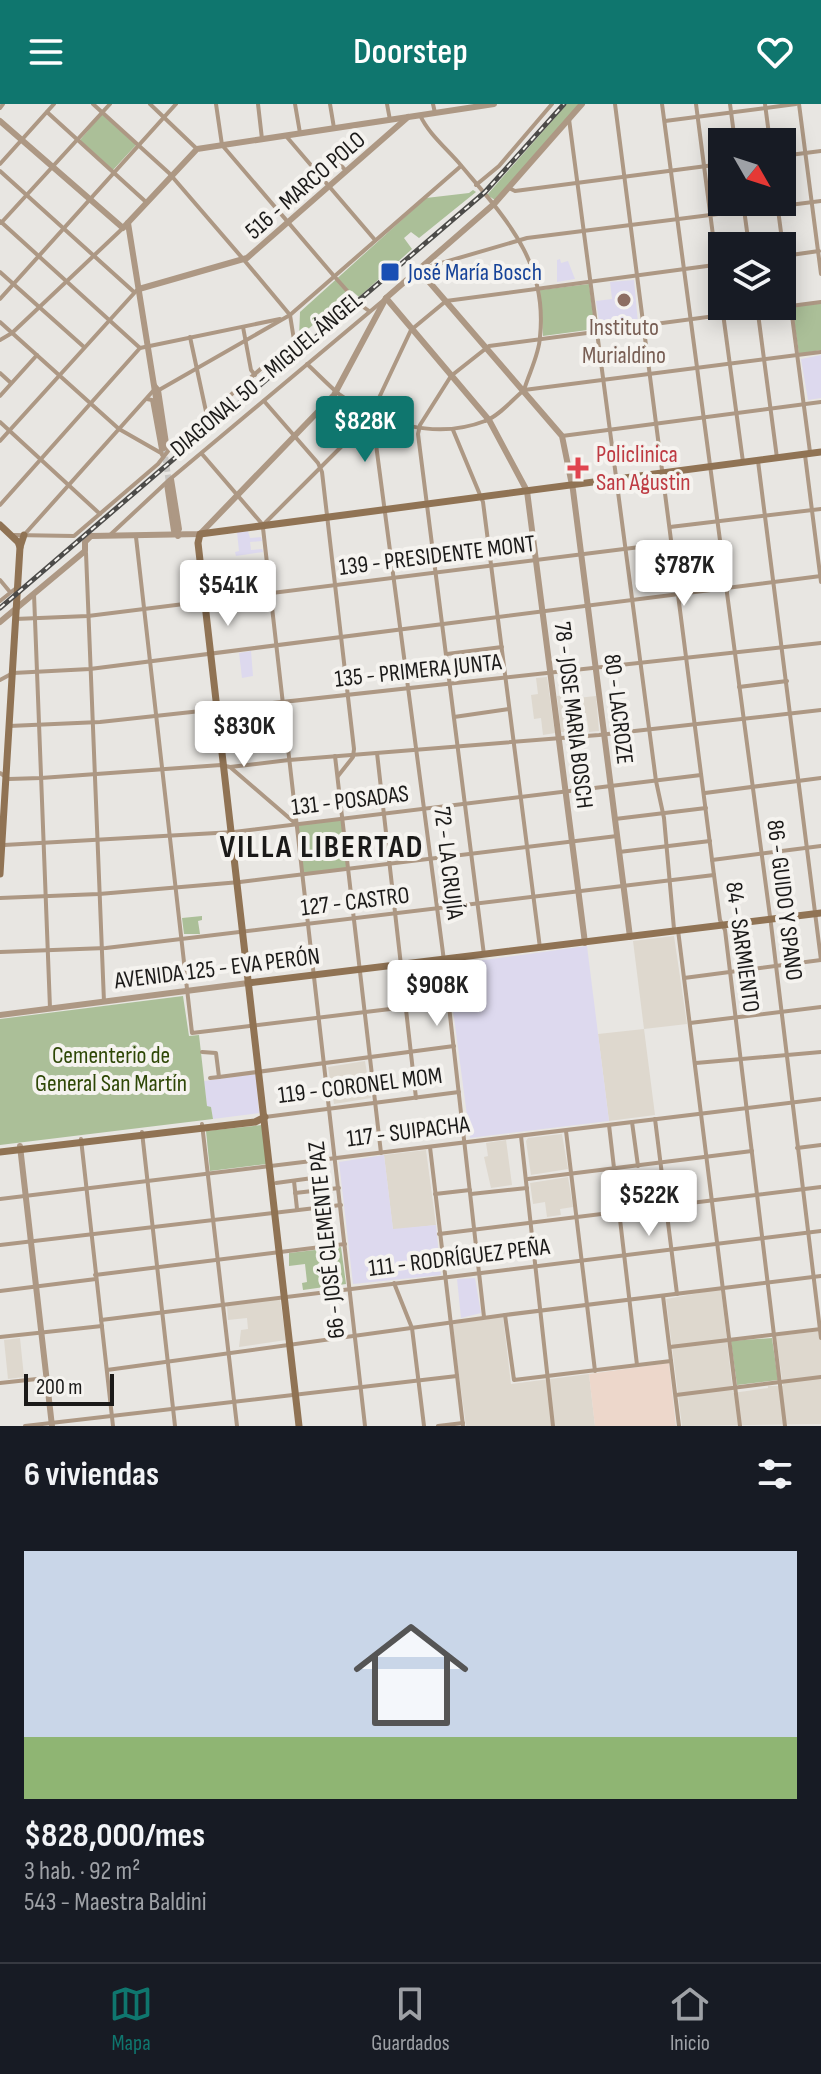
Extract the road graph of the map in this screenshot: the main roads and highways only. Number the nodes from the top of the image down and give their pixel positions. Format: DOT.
graph roads {
  1 [pos="821,452"];
  2 [pos="0,525"];
  3 [pos="0,535"];
  4 [pos="24,535"];
  5 [pos="20,547"];
  6 [pos="3,775"];
  7 [pos="2,822"];
  8 [pos="2,844"];
  9 [pos="0,864"];
  10 [pos="0,874"];
  11 [pos="818,913"];
  12 [pos="250,983"];
  13 [pos="266,1117"];
  14 [pos="0,1150"];
  15 [pos="272,1166"];
  16 [pos="277,1211"];
  17 [pos="301,1426"];
  1 -- 12 [label="main road"];
  2 -- 3 [label="main road"];
  2 -- 5 [label="main road"];
  4 -- 5 [label="main road"];
  5 -- 6 [label="main road"];
  6 -- 7 [label="main road"];
  7 -- 8 [label="main road"];
  8 -- 9 [label="main road"];
  9 -- 10 [label="main road"];
  11 -- 12 [label="main road, AVENIDA 125 - EVA PERÓN"];
  12 -- 13 [label="main road"];
  13 -- 14 [label="main road, 119 - CORONEL MOM"];
  13 -- 15 [label="main road"];
  15 -- 16 [label="main road"];
  15 -- 16 [label="main road"];
  16 -- 17 [label="main road"];
}
